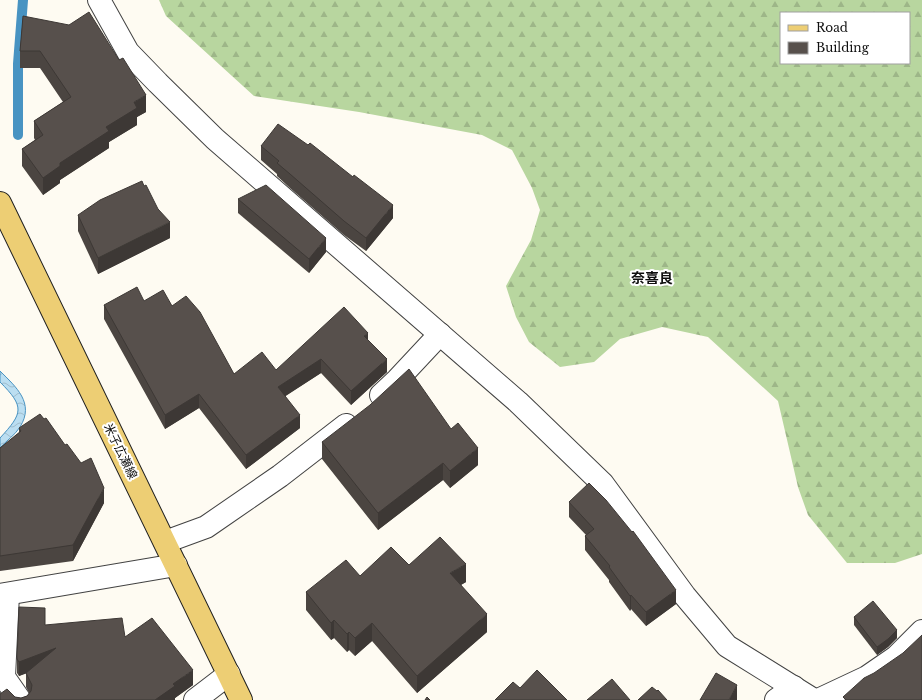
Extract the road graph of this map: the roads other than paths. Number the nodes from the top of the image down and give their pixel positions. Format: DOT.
graph roads {
  1 [pos="99,0"];
  2 [pos="0,203"];
  3 [pos="440,334"];
  4 [pos="165,542"];
  5 [pos="176,566"];
  6 [pos="4,594"];
  7 [pos="922,632"];
  8 [pos="229,674"];
  9 [pos="794,687"];
  10 [pos="20,700"];
  11 [pos="195,700"];
  12 [pos="241,700"];
  13 [pos="776,700"];
  14 [pos="814,700"];
  15 [pos="818,700"];
  1 -- 3 [label="street"];
  2 -- 4 [label="main road, 米子広瀬線"];
  3 -- 4 [label="street"];
  3 -- 9 [label="street"];
  4 -- 5 [label="main road, 米子広瀬線"];
  5 -- 6 [label="street"];
  5 -- 8 [label="main road, 米子広瀬線"];
  6 -- 10 [label="street"];
  7 -- 15 [label="street"];
  8 -- 11 [label="street"];
  8 -- 12 [label="main road, 米子広瀬線"];
  9 -- 13 [label="street"];
  9 -- 14 [label="street"];
}
